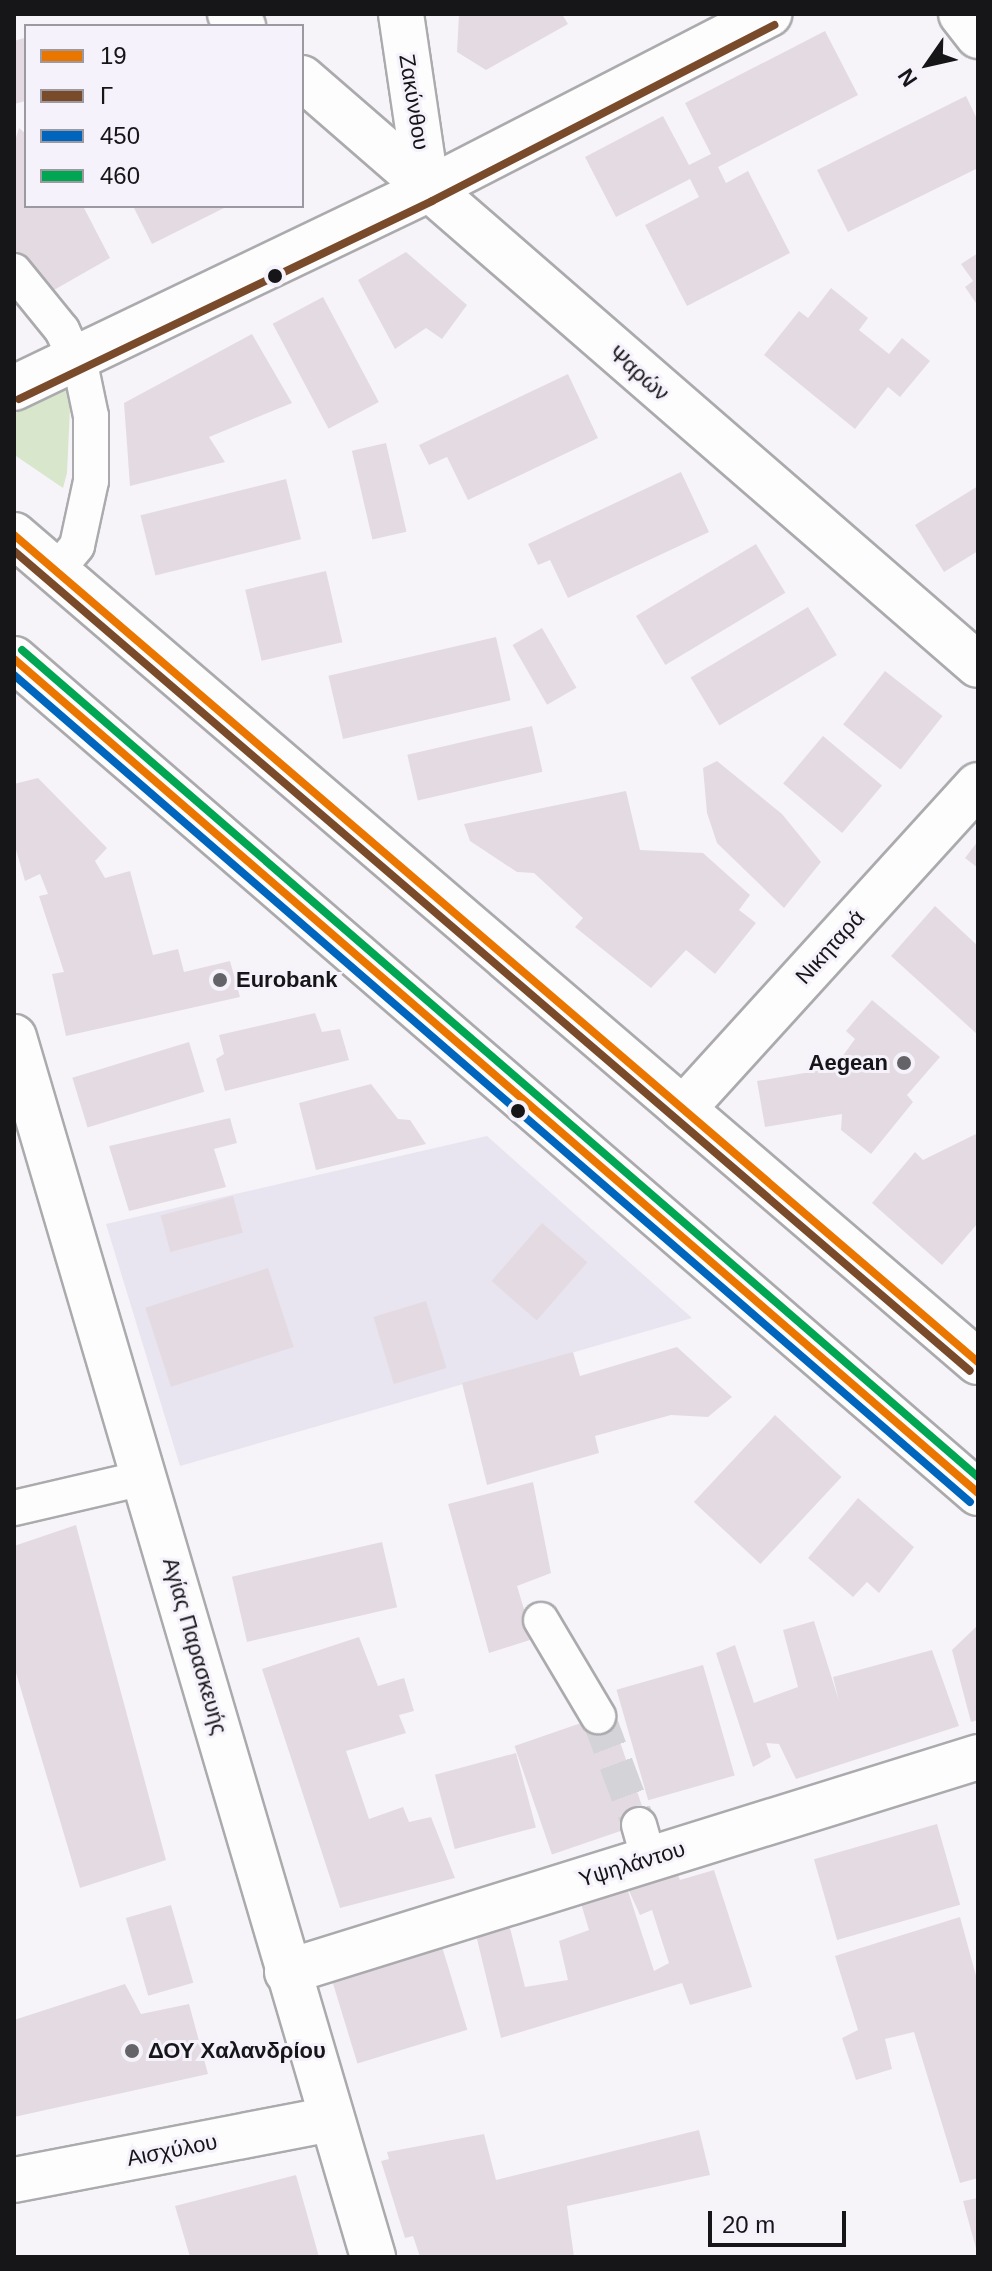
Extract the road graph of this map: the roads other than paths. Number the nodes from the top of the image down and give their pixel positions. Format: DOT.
graph roads {
  1 [pos="401,14"];
  2 [pos="769,14"];
  3 [pos="961,14"];
  4 [pos="978,36"];
  5 [pos="304,80"];
  6 [pos="427,190"];
  7 [pos="14,271"];
  8 [pos="77,359"];
  9 [pos="14,388"];
  10 [pos="14,535"];
  11 [pos="56,571"];
  12 [pos="14,659"];
  13 [pos="978,665"];
  14 [pos="978,785"];
  15 [pos="14,1037"];
  16 [pos="23,1101"];
  17 [pos="683,1109"];
  18 [pos="978,1362"];
  19 [pos="147,1477"];
  20 [pos="978,1493"];
  21 [pos="14,1508"];
  22 [pos="541,1620"];
  23 [pos="598,1716"];
  24 [pos="978,1757"];
  25 [pos="287,1972"];
  26 [pos="330,2119"];
  27 [pos="14,2180"];
  28 [pos="373,2257"];
  1 -- 6 [label="street, Ζακύνθου"];
  2 -- 6 [label="street"];
  3 -- 4 [label="street"];
  5 -- 6 [label="street, Ψαρών"];
  6 -- 8 [label="street"];
  6 -- 13 [label="street, Ψαρών"];
  7 -- 8 [label="street"];
  8 -- 9 [label="street"];
  8 -- 11 [label="street"];
  10 -- 11 [label="street"];
  11 -- 17 [label="street"];
  12 -- 20 [label="street"];
  14 -- 17 [label="street, Νικηταρά"];
  15 -- 16 [label="street, Αγίας Παρασκευής"];
  16 -- 19 [label="street, Αγίας Παρασκευής"];
  17 -- 18 [label="street"];
  19 -- 21 [label="street"];
  19 -- 25 [label="street, Αγίας Παρασκευής"];
  22 -- 23 [label="street"];
  24 -- 25 [label="street, Υψηλάντου"];
  25 -- 26 [label="street, Αγίας Παρασκευής"];
  26 -- 27 [label="street, Αισχύλου"];
  26 -- 28 [label="street, Αγίας Παρασκευής"];
}
